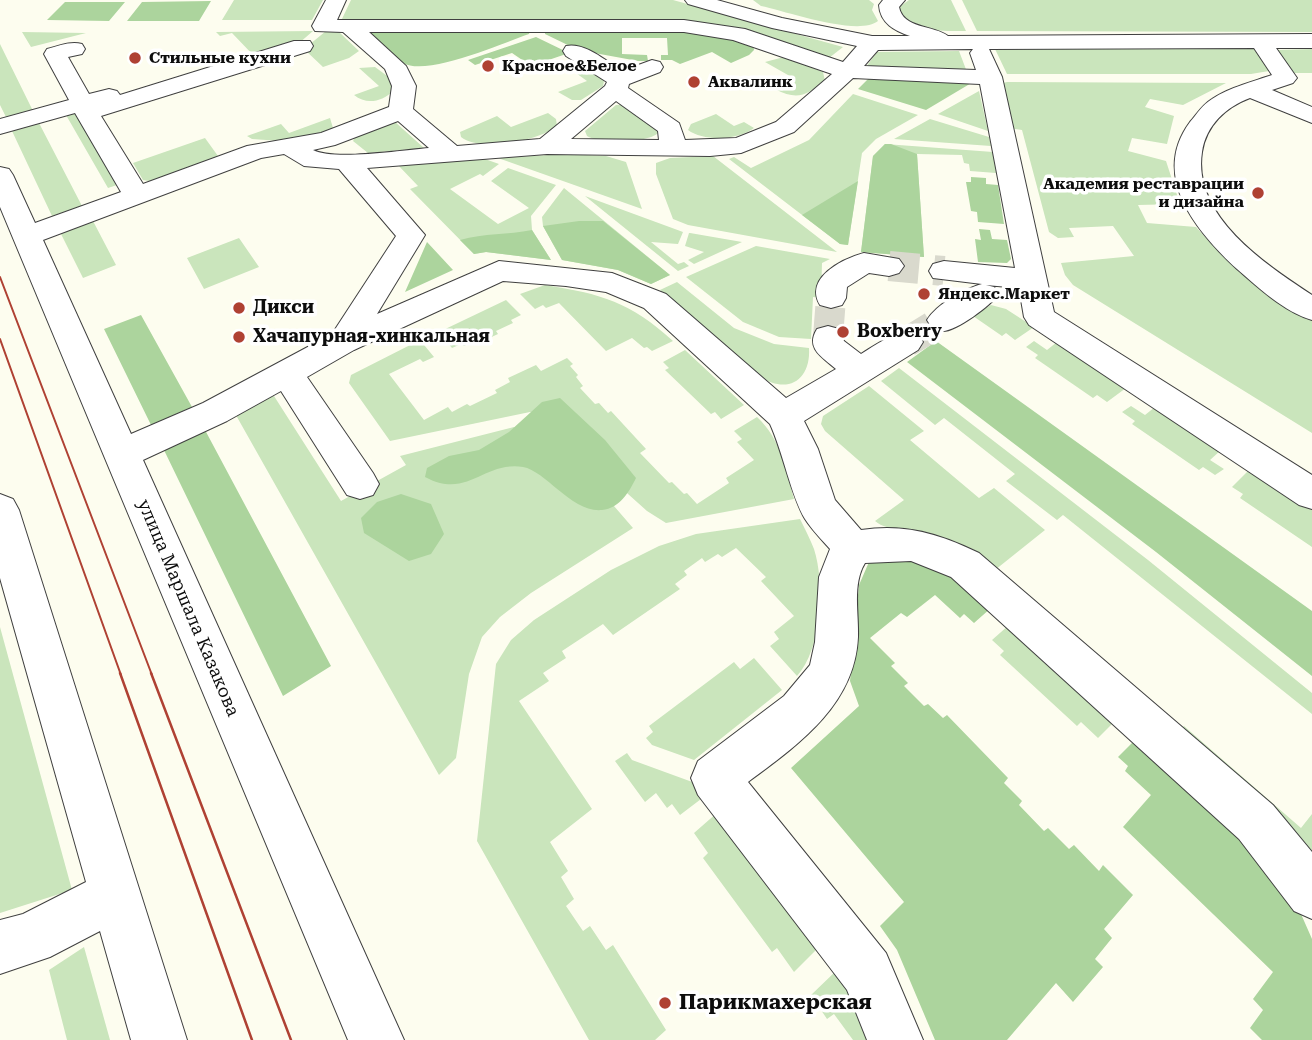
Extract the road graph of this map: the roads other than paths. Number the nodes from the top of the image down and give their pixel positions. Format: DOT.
graph roads {
  1 [pos="336,0"];
  2 [pos="695,0"];
  3 [pos="895,0"];
  4 [pos="350,27"];
  5 [pos="1260,40"];
  6 [pos="967,41"];
  7 [pos="1312,41"];
  8 [pos="872,43"];
  9 [pos="302,46"];
  10 [pos="74,50"];
  11 [pos="574,51"];
  12 [pos="214,53"];
  13 [pos="652,67"];
  14 [pos="847,71"];
  15 [pos="990,77"];
  16 [pos="618,85"];
  17 [pos="1252,90"];
  18 [pos="82,104"];
  19 [pos="401,111"];
  20 [pos="1312,116"];
  21 [pos="0,127"];
  22 [pos="288,146"];
  23 [pos="547,146"];
  24 [pos="673,146"];
  25 [pos="450,153"];
  26 [pos="347,162"];
  27 [pos="0,175"];
  28 [pos="137,195"];
  29 [pos="27,236"];
  30 [pos="889,266"];
  31 [pos="944,271"];
  32 [pos="981,285"];
  33 [pos="1035,290"];
  34 [pos="831,298"];
  35 [pos="1312,309"];
  36 [pos="943,320"];
  37 [pos="828,337"];
  38 [pos="343,342"];
  39 [pos="907,342"];
  40 [pos="861,372"];
  41 [pos="286,373"];
  42 [pos="784,416"];
  43 [pos="122,454"];
  44 [pos="360,484"];
  45 [pos="1312,494"];
  46 [pos="0,510"];
  47 [pos="853,548"];
  48 [pos="1312,893"];
  49 [pos="115,895"];
  50 [pos="0,947"];
  51 [pos="159,1040"];
  52 [pos="376,1040"];
  53 [pos="895,1040"];
  1 -- 4 [label="street"];
  2 -- 8 [label="street"];
  3 -- 6 [label="street"];
  4 -- 14 [label="street"];
  4 -- 19 [label="street"];
  5 -- 6 [label="street"];
  5 -- 7 [label="street"];
  5 -- 17 [label="street"];
  6 -- 8 [label="street"];
  6 -- 15 [label="street"];
  8 -- 14 [label="street"];
  9 -- 28 [label="street"];
  10 -- 18 [label="street"];
  11 -- 16 [label="street"];
  12 -- 18 [label="street"];
  13 -- 16 [label="street"];
  14 -- 15 [label="street"];
  14 -- 24 [label="street"];
  15 -- 33 [label="street"];
  16 -- 23 [label="street"];
  16 -- 24 [label="street"];
  17 -- 20 [label="street"];
  17 -- 35 [label="street"];
  18 -- 21 [label="street"];
  19 -- 22 [label="street"];
  19 -- 25 [label="street"];
  22 -- 26 [label="street"];
  22 -- 28 [label="street"];
  23 -- 24 [label="street"];
  23 -- 25 [label="street"];
  25 -- 26 [label="street"];
  26 -- 38 [label="street"];
  27 -- 29 [label="street, улица Маршала Казакова"];
  28 -- 29 [label="street"];
  29 -- 43 [label="street, улица Маршала Казакова"];
  30 -- 34 [label="street"];
  31 -- 32 [label="street"];
  32 -- 33 [label="street"];
  32 -- 36 [label="street"];
  33 -- 45 [label="street"];
  37 -- 40 [label="street"];
  38 -- 41 [label="street"];
  38 -- 42 [label="street"];
  39 -- 40 [label="street"];
  40 -- 42 [label="street"];
  41 -- 43 [label="street"];
  41 -- 44 [label="street"];
  42 -- 47 [label="street"];
  43 -- 52 [label="street, улица Маршала Казакова"];
  46 -- 49 [label="street"];
  47 -- 48 [label="street"];
  47 -- 53 [label="street"];
  49 -- 50 [label="street"];
  49 -- 51 [label="street"];
}
